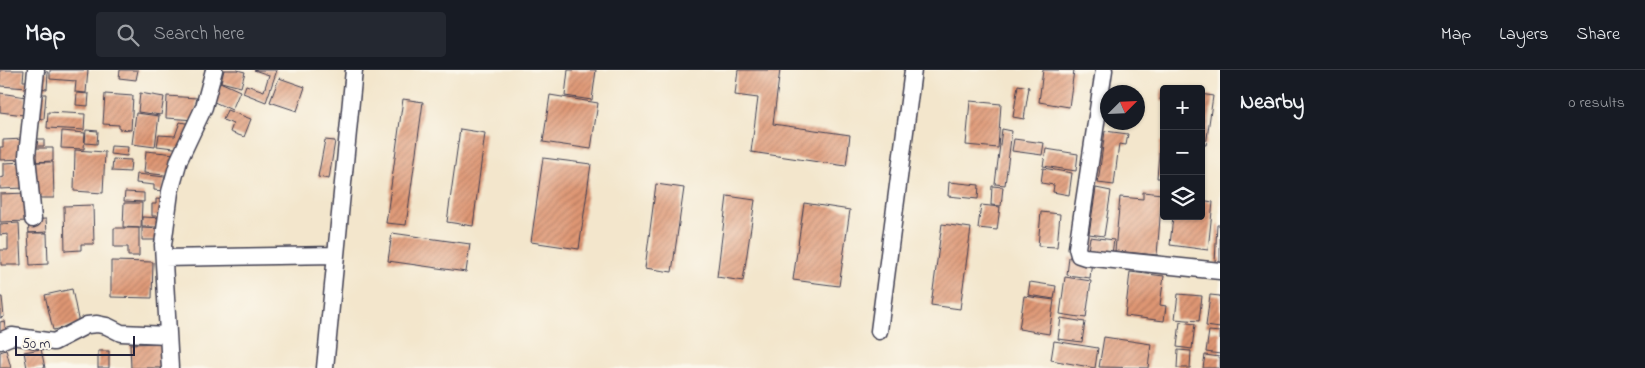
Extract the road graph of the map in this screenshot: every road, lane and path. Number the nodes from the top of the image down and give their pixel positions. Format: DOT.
graph roads {
  1 [pos="36,70"];
  2 [pos="214,70"];
  3 [pos="354,70"];
  4 [pos="913,70"];
  5 [pos="1104,70"];
  6 [pos="33,219"];
  7 [pos="335,255"];
  8 [pos="164,258"];
  9 [pos="1220,271"];
  10 [pos="879,331"];
  11 [pos="168,335"];
  12 [pos="0,341"];
  13 [pos="170,368"];
  14 [pos="325,368"];
  1 -- 6 [label="street"];
  2 -- 8 [label="street"];
  3 -- 7 [label="street"];
  4 -- 10 [label="street"];
  5 -- 9 [label="street"];
  7 -- 8 [label="street"];
  7 -- 14 [label="street"];
  8 -- 11 [label="street"];
  11 -- 12 [label="street"];
  11 -- 13 [label="street"];
}
